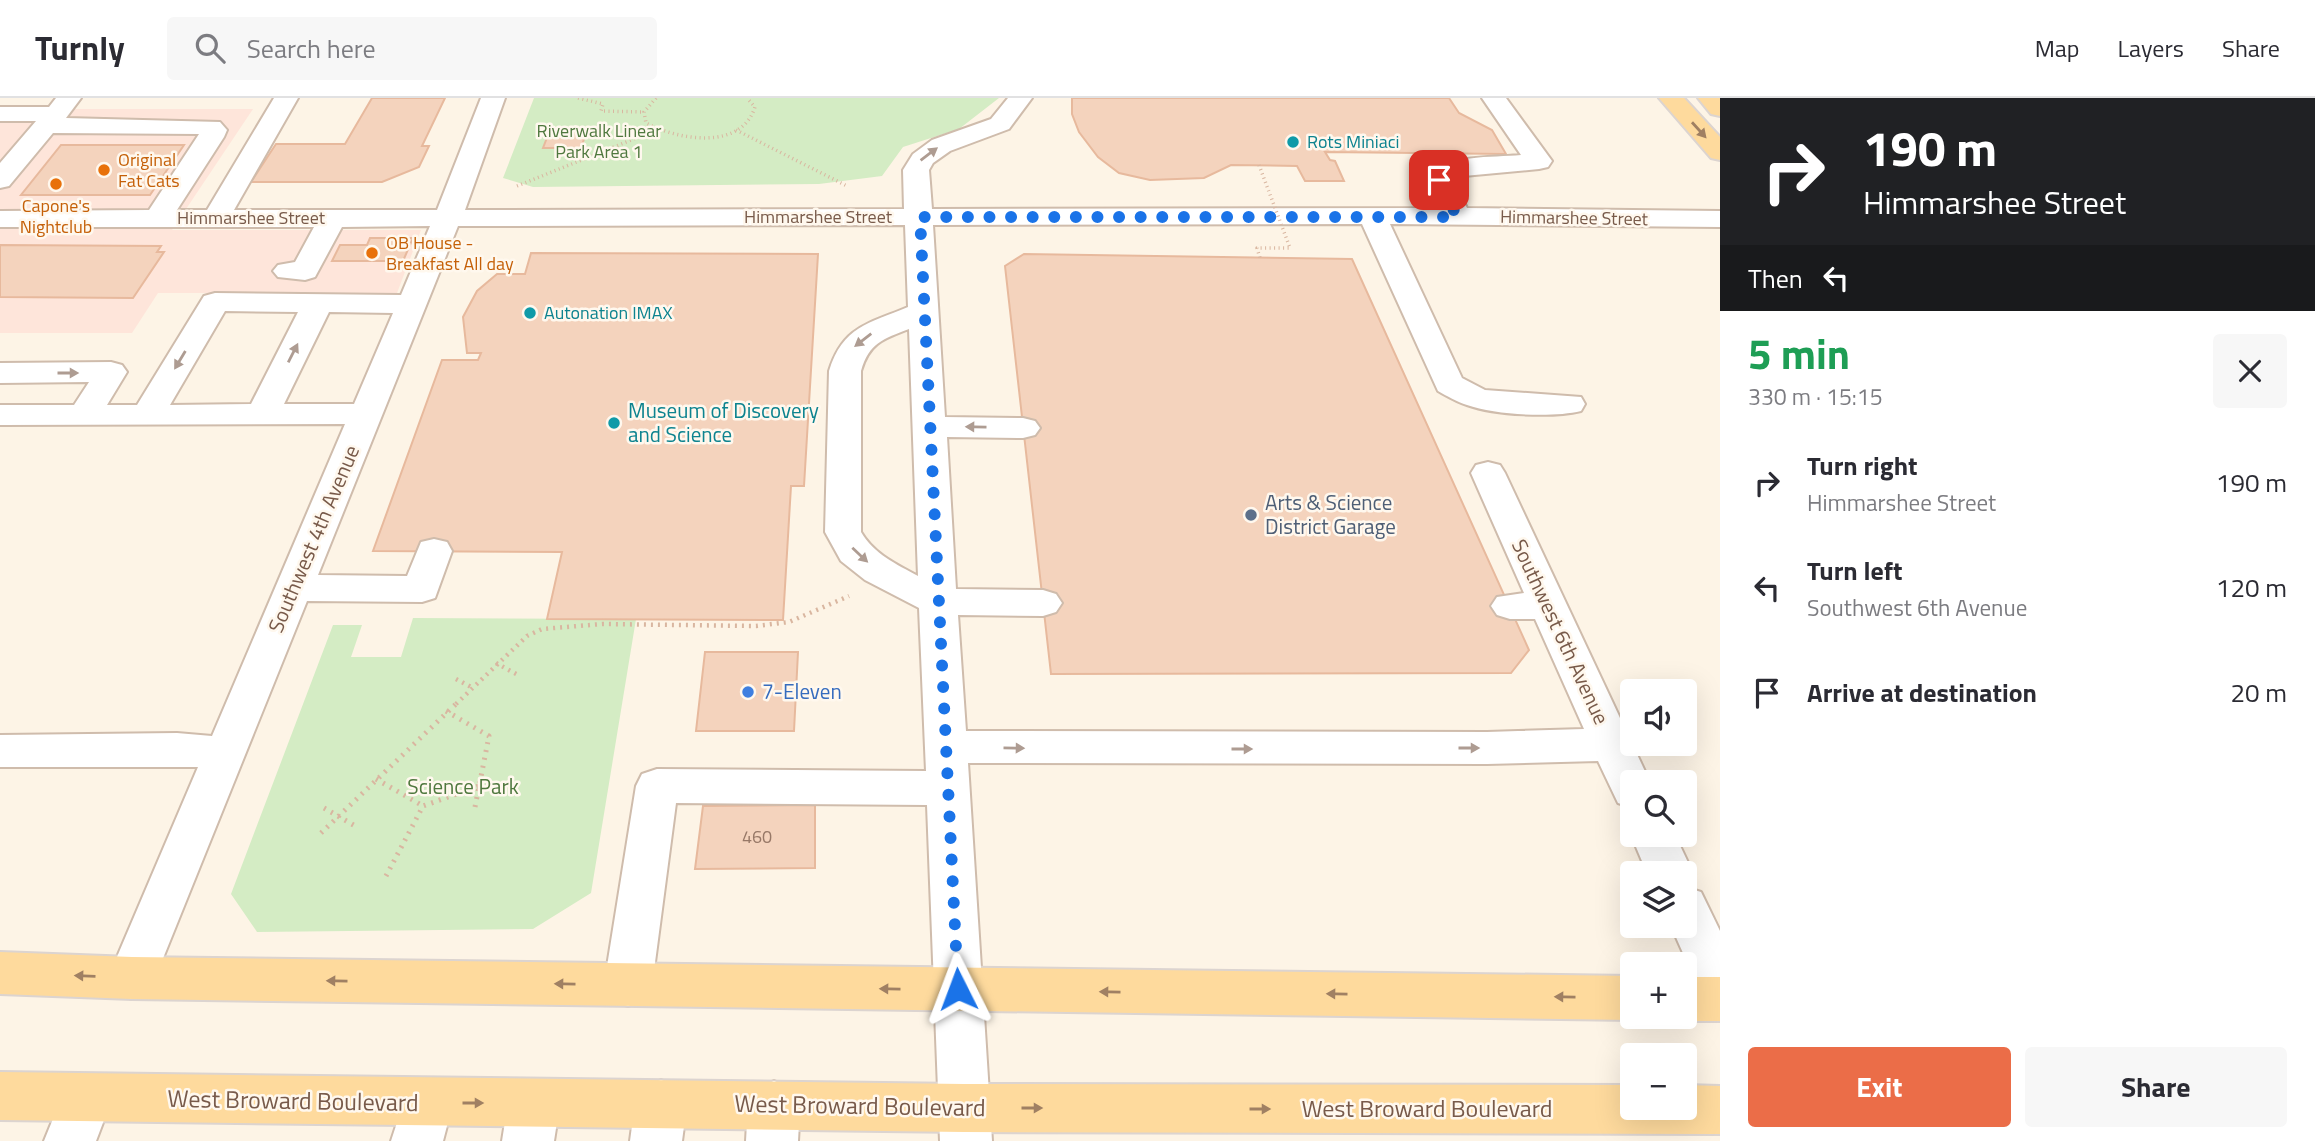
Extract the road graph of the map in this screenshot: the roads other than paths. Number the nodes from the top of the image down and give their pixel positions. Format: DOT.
graph roads {
  1 [pos="286,98"];
  2 [pos="493,98"];
  3 [pos="1020,98"];
  4 [pos="1494,98"];
  5 [pos="1671,98"];
  6 [pos="1710,98"];
  7 [pos="1720,108"];
  8 [pos="57,112"];
  9 [pos="0,114"];
  10 [pos="1720,152"];
  11 [pos="0,180"];
  12 [pos="1371,216"];
  13 [pos="334,217"];
  14 [pos="448,217"];
  15 [pos="920,217"];
  16 [pos="1457,217"];
  17 [pos="158,218"];
  18 [pos="216,218"];
  19 [pos="0,219"];
  20 [pos="1720,219"];
  21 [pos="288,271"];
  22 [pos="318,303"];
  23 [pos="412,304"];
  24 [pos="925,311"];
  25 [pos="0,373"];
  26 [pos="1569,404"];
  27 [pos="148,414"];
  28 [pos="262,414"];
  29 [pos="366,414"];
  30 [pos="0,415"];
  31 [pos="84,415"];
  32 [pos="930,427"];
  33 [pos="1023,428"];
  34 [pos="1488,472"];
  35 [pos="434,551"];
  36 [pos="294,588"];
  37 [pos="939,602"];
  38 [pos="1043,603"];
  39 [pos="1510,606"];
  40 [pos="1549,606"];
  41 [pos="1612,744"];
  42 [pos="0,751"];
  43 [pos="226,753"];
  44 [pos="947,768"];
  45 [pos="1624,770"];
  46 [pos="1697,932"];
  47 [pos="0,973"];
  48 [pos="132,978"];
  49 [pos="1720,983"];
  50 [pos="628,985"];
  51 [pos="958,989"];
  52 [pos="1620,998"];
  53 [pos="1697,999"];
  54 [pos="1720,999"];
  55 [pos="0,1096"];
  56 [pos="1720,1110"];
  57 [pos="78,1120"];
  58 [pos="422,1122"];
  59 [pos="531,1122"];
  60 [pos="658,1123"];
  61 [pos="773,1123"];
  62 [pos="965,1124"];
  1 -- 18 [label="street"];
  2 -- 14 [label="street, Southwest 4th Avenue"];
  15 -- 3 [label="street, one-way"];
  4 -- 16 [label="street"];
  5 -- 10 [label="main road, one-way"];
  6 -- 7 [label="main road"];
  8 -- 9 [label="street"];
  8 -- 11 [label="street"];
  8 -- 17 [label="street"];
  12 -- 15 [label="street, Himmarshee Street"];
  12 -- 16 [label="street, Himmarshee Street"];
  12 -- 26 [label="street"];
  13 -- 14 [label="street, Himmarshee Street"];
  13 -- 18 [label="street, Himmarshee Street"];
  13 -- 21 [label="street"];
  14 -- 15 [label="street, Himmarshee Street"];
  14 -- 23 [label="street, Southwest 4th Avenue"];
  15 -- 24 [label="street"];
  16 -- 20 [label="street, Himmarshee Street"];
  17 -- 18 [label="street, Himmarshee Street"];
  17 -- 19 [label="street, Himmarshee Street"];
  22 -- 23 [label="street"];
  22 -- 27 [label="street, one-way"];
  28 -- 22 [label="street, one-way"];
  23 -- 29 [label="street, Southwest 4th Avenue"];
  24 -- 32 [label="street"];
  24 -- 37 [label="street, one-way"];
  25 -- 31 [label="street, one-way"];
  27 -- 28 [label="street"];
  27 -- 31 [label="street"];
  28 -- 29 [label="street"];
  29 -- 36 [label="street, Southwest 4th Avenue"];
  30 -- 31 [label="street"];
  33 -- 32 [label="street, one-way"];
  32 -- 37 [label="street"];
  34 -- 40 [label="street, Southwest 6th Avenue"];
  35 -- 36 [label="street"];
  36 -- 43 [label="street, Southwest 4th Avenue"];
  37 -- 38 [label="street"];
  37 -- 44 [label="street"];
  39 -- 40 [label="street"];
  40 -- 41 [label="street, Southwest 6th Avenue"];
  44 -- 41 [label="street, one-way"];
  41 -- 45 [label="street, Southwest 6th Avenue"];
  42 -- 43 [label="street"];
  43 -- 48 [label="street, Southwest 4th Avenue"];
  44 -- 50 [label="street"];
  44 -- 51 [label="street"];
  46 -- 49 [label="street"];
  48 -- 47 [label="main road, one-way"];
  50 -- 48 [label="main road, one-way"];
  51 -- 50 [label="main road, one-way"];
  52 -- 51 [label="main road, one-way"];
  51 -- 62 [label="street"];
  53 -- 54 [label="main road"];
  55 -- 57 [label="main road, West Broward Boulevard"];
  62 -- 56 [label="main road, West Broward Boulevard, one-way"];
  57 -- 58 [label="main road, West Broward Boulevard"];
  58 -- 59 [label="main road, West Broward Boulevard, one-way"];
  59 -- 60 [label="main road, West Broward Boulevard"];
  60 -- 61 [label="main road, West Broward Boulevard"];
  61 -- 62 [label="main road, West Broward Boulevard"];
}
